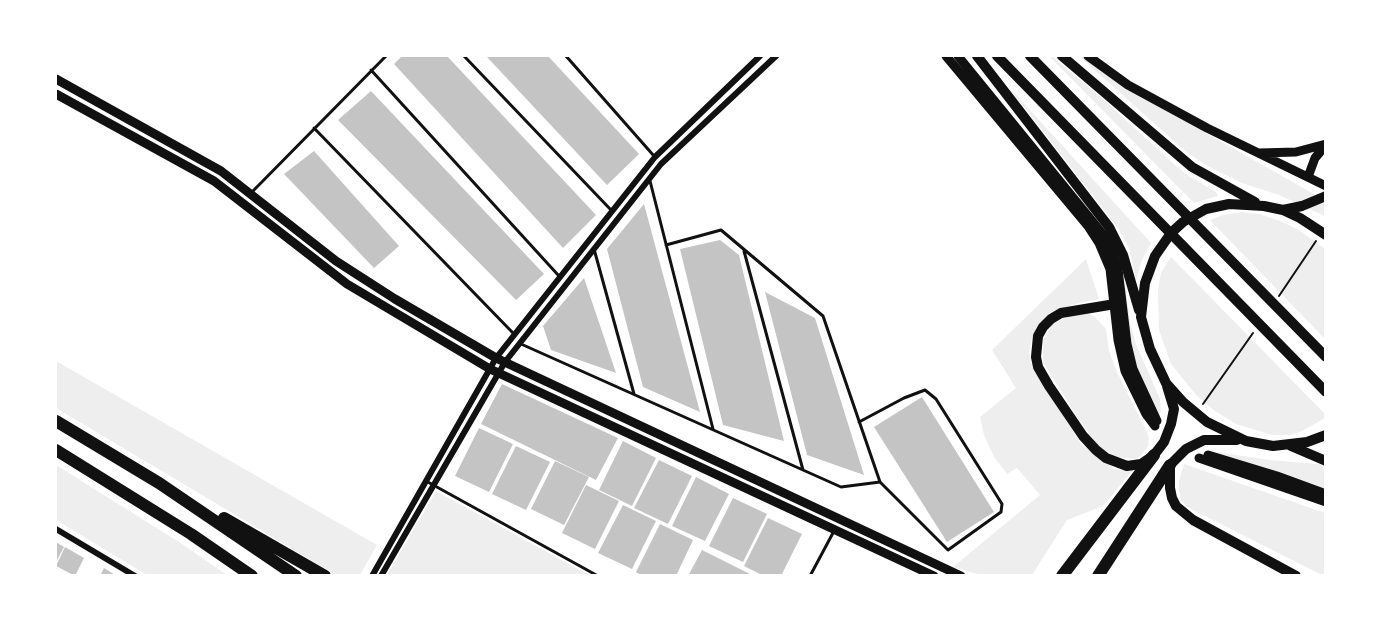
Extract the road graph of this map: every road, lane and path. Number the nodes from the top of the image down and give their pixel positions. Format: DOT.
graph roads {
  1 [pos="386,56"];
  2 [pos="464,56"];
  3 [pos="566,56"];
  4 [pos="760,56"];
  5 [pos="776,56"];
  6 [pos="946,56"];
  7 [pos="958,56"];
  8 [pos="977,56"];
  9 [pos="998,56"];
  10 [pos="1030,56"];
  11 [pos="1062,56"];
  12 [pos="1088,56"];
  13 [pos="371,70"];
  14 [pos="56,79"];
  15 [pos="56,94"];
  16 [pos="314,128"];
  17 [pos="1326,145"];
  18 [pos="1257,153"];
  19 [pos="655,157"];
  20 [pos="1308,177"];
  21 [pos="649,179"];
  22 [pos="1326,186"];
  23 [pos="250,194"];
  24 [pos="1326,196"];
  25 [pos="1264,206"];
  26 [pos="1283,210"];
  27 [pos="612,211"];
  28 [pos="1324,233"];
  29 [pos="666,245"];
  30 [pos="594,249"];
  31 [pos="743,249"];
  32 [pos="560,277"];
  33 [pos="1281,294"];
  34 [pos="1115,304"];
  35 [pos="1141,317"];
  36 [pos="515,334"];
  37 [pos="1250,338"];
  38 [pos="519,343"];
  39 [pos="1326,357"];
  40 [pos="500,360"];
  41 [pos="493,370"];
  42 [pos="1166,383"];
  43 [pos="1326,392"];
  44 [pos="634,394"];
  45 [pos="1196,414"];
  46 [pos="56,421"];
  47 [pos="859,422"];
  48 [pos="713,429"];
  49 [pos="1326,435"];
  50 [pos="1246,441"];
  51 [pos="1290,446"];
  52 [pos="56,450"];
  53 [pos="1154,455"];
  54 [pos="1326,461"];
  55 [pos="1170,465"];
  56 [pos="803,470"];
  57 [pos="426,480"];
  58 [pos="880,482"];
  59 [pos="159,483"];
  60 [pos="433,485"];
  61 [pos="1326,494"];
  62 [pos="1326,502"];
  63 [pos="56,530"];
  64 [pos="835,530"];
  65 [pos="135,576"];
  66 [pos="252,576"];
  67 [pos="296,576"];
  68 [pos="325,576"];
  69 [pos="372,576"];
  70 [pos="381,576"];
  71 [pos="598,576"];
  72 [pos="810,576"];
  73 [pos="934,576"];
  74 [pos="961,576"];
  75 [pos="1062,576"];
  76 [pos="1098,576"];
  77 [pos="1296,576"];
  1 -- 13 [label="lane"];
  2 -- 27 [label="lane"];
  3 -- 19 [label="lane"];
  4 -- 19 [label="street"];
  5 -- 21 [label="street"];
  6 -- 34 [label="main road"];
  7 -- 34 [label="main road"];
  8 -- 35 [label="highway"];
  9 -- 43 [label="highway"];
  10 -- 39 [label="highway"];
  11 -- 25 [label="highway"];
  12 -- 18 [label="main road"];
  13 -- 16 [label="lane"];
  13 -- 32 [label="lane"];
  14 -- 23 [label="main road"];
  15 -- 41 [label="main road"];
  16 -- 23 [label="lane"];
  16 -- 36 [label="lane"];
  17 -- 18 [label="main road"];
  17 -- 20 [label="main road"];
  18 -- 20 [label="main road"];
  19 -- 27 [label="street"];
  20 -- 22 [label="main road"];
  21 -- 29 [label="lane"];
  21 -- 30 [label="street"];
  23 -- 40 [label="main road"];
  24 -- 26 [label="highway"];
  25 -- 26 [label="highway"];
  25 -- 35 [label="highway"];
  26 -- 28 [label="highway"];
  27 -- 32 [label="street"];
  28 -- 33 [label="path"];
  29 -- 31 [label="lane"];
  29 -- 48 [label="lane"];
  30 -- 38 [label="street"];
  30 -- 44 [label="lane"];
  31 -- 47 [label="lane"];
  31 -- 56 [label="lane"];
  32 -- 36 [label="street"];
  34 -- 53 [label="highway"];
  35 -- 42 [label="highway"];
  36 -- 40 [label="street"];
  37 -- 45 [label="path"];
  38 -- 40 [label="street"];
  38 -- 44 [label="lane"];
  40 -- 41 [label="street"];
  40 -- 74 [label="main road"];
  41 -- 57 [label="street"];
  41 -- 60 [label="street"];
  41 -- 64 [label="main road"];
  42 -- 45 [label="highway"];
  42 -- 53 [label="highway"];
  44 -- 48 [label="lane"];
  45 -- 50 [label="highway"];
  46 -- 59 [label="highway"];
  47 -- 58 [label="lane"];
  47 -- 58 [label="lane"];
  48 -- 56 [label="lane"];
  49 -- 51 [label="highway"];
  50 -- 51 [label="highway"];
  50 -- 55 [label="highway"];
  51 -- 54 [label="highway"];
  52 -- 66 [label="highway"];
  53 -- 75 [label="highway"];
  55 -- 76 [label="highway"];
  55 -- 77 [label="highway"];
  56 -- 58 [label="lane"];
  57 -- 60 [label="lane"];
  57 -- 69 [label="street"];
  59 -- 67 [label="highway"];
  59 -- 68 [label="highway"];
  60 -- 70 [label="street"];
  60 -- 71 [label="lane"];
  61 -- 62 [label="main road"];
  63 -- 65 [label="street"];
  64 -- 72 [label="lane"];
  64 -- 73 [label="main road"];
}
